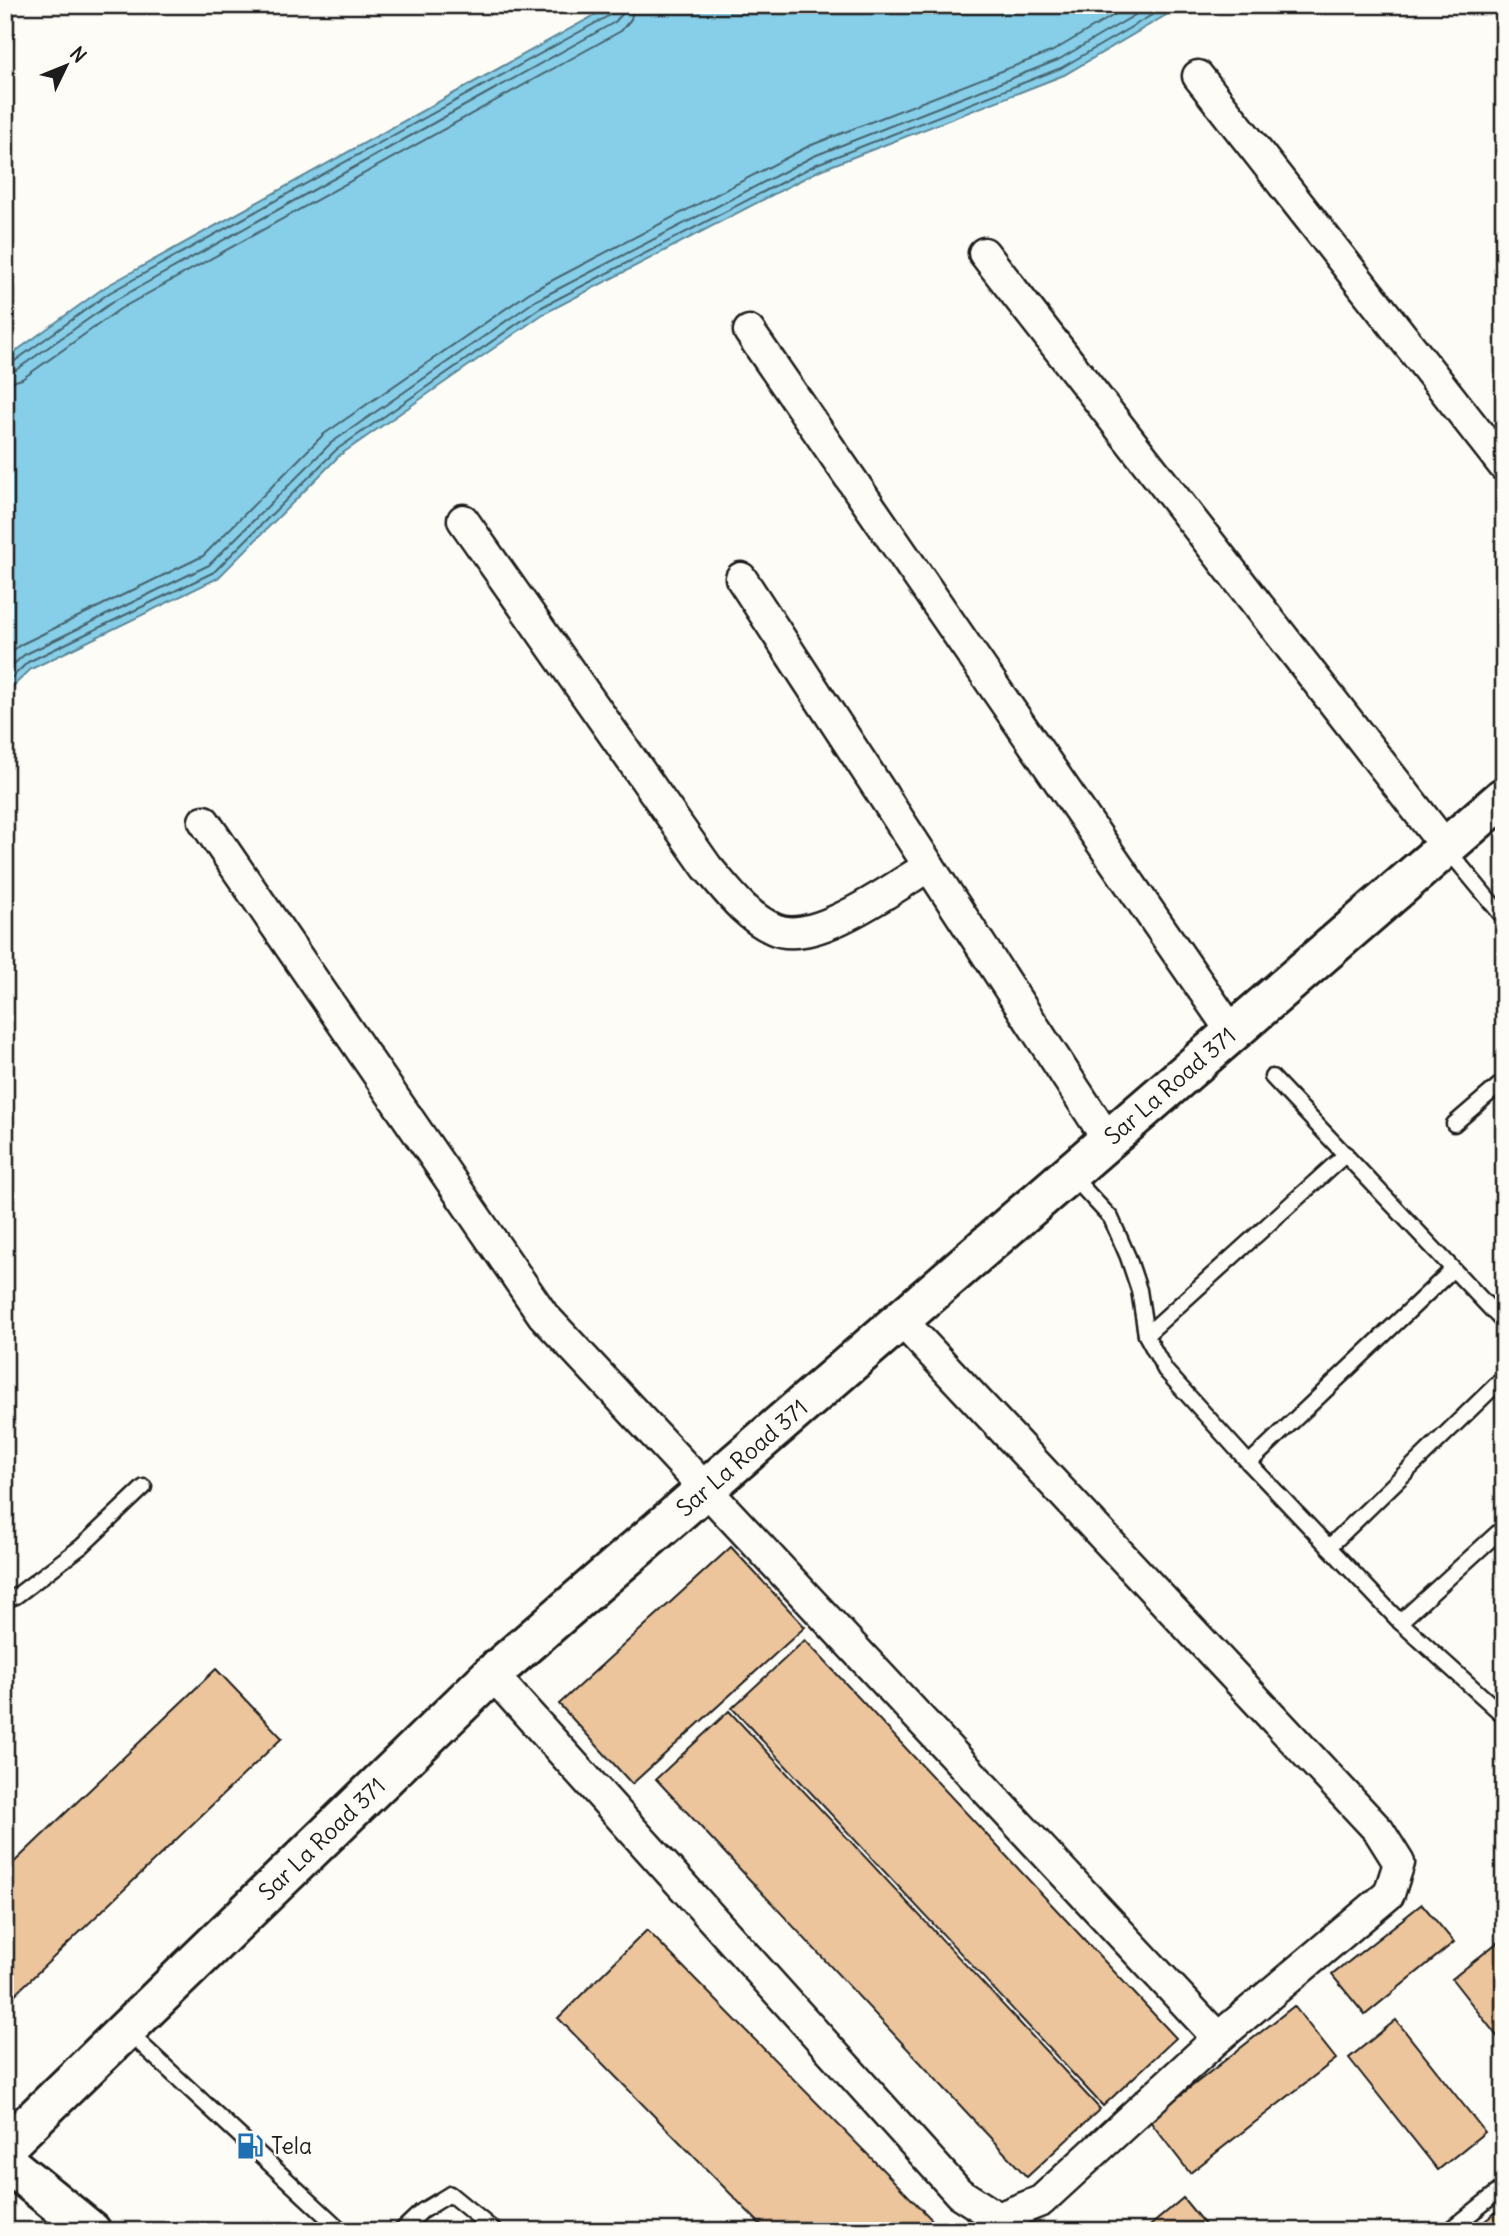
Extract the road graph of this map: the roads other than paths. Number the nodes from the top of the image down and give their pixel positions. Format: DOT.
graph roads {
  1 [pos="1198,76"];
  2 [pos="984,253"];
  3 [pos="750,331"];
  4 [pos="1504,466"];
  5 [pos="463,520"];
  6 [pos="741,578"];
  7 [pos="1504,797"];
  8 [pos="204,821"];
  9 [pos="1446,847"];
  10 [pos="929,866"];
  11 [pos="1504,918"];
  12 [pos="1232,1032"];
  13 [pos="1272,1077"];
  14 [pos="1504,1080"];
  15 [pos="1454,1124"];
  16 [pos="1108,1140"];
  17 [pos="1346,1154"];
  18 [pos="1069,1174"];
  19 [pos="1453,1269"];
  20 [pos="901,1320"];
  21 [pos="1504,1324"];
  22 [pos="1146,1335"];
  23 [pos="1504,1377"];
  24 [pos="1249,1463"];
  25 [pos="144,1487"];
  26 [pos="706,1489"];
  27 [pos="1504,1527"];
  28 [pos="1329,1547"];
  29 [pos="5,1600"];
  30 [pos="1400,1622"];
  31 [pos="492,1674"];
  32 [pos="1504,1716"];
  33 [pos="126,2030"];
  34 [pos="1218,2039"];
  35 [pos="5,2147"];
  36 [pos="5,2161"];
  37 [pos="1504,2187"];
  38 [pos="91,2231"];
  39 [pos="342,2231"];
  40 [pos="401,2231"];
  41 [pos="495,2231"];
  42 [pos="1449,2231"];
  1 -- 4 [label="street"];
  2 -- 9 [label="street"];
  3 -- 12 [label="street"];
  5 -- 10 [label="street"];
  6 -- 10 [label="street"];
  7 -- 9 [label="street, Sar La Road 371"];
  8 -- 26 [label="street"];
  9 -- 11 [label="lane"];
  9 -- 12 [label="street, Sar La Road 371"];
  10 -- 16 [label="street"];
  12 -- 16 [label="street, Sar La Road 371"];
  13 -- 17 [label="lane"];
  14 -- 15 [label="lane"];
  16 -- 18 [label="street, Sar La Road 371"];
  17 -- 19 [label="lane"];
  17 -- 22 [label="lane"];
  18 -- 20 [label="street, Sar La Road 371"];
  18 -- 22 [label="lane"];
  19 -- 21 [label="lane"];
  19 -- 24 [label="lane"];
  20 -- 26 [label="street, Sar La Road 371"];
  20 -- 34 [label="street"];
  22 -- 24 [label="lane"];
  23 -- 28 [label="lane"];
  24 -- 28 [label="lane"];
  25 -- 29 [label="lane"];
  26 -- 31 [label="street, Sar La Road 371"];
  26 -- 34 [label="street"];
  27 -- 30 [label="lane"];
  28 -- 30 [label="lane"];
  30 -- 32 [label="lane"];
  31 -- 33 [label="street, Sar La Road 371"];
  31 -- 34 [label="street"];
  33 -- 35 [label="street, Sar La Road 371"];
  33 -- 39 [label="lane"];
  36 -- 38 [label="street"];
  37 -- 42 [label="lane"];
  40 -- 41 [label="lane"];
}
